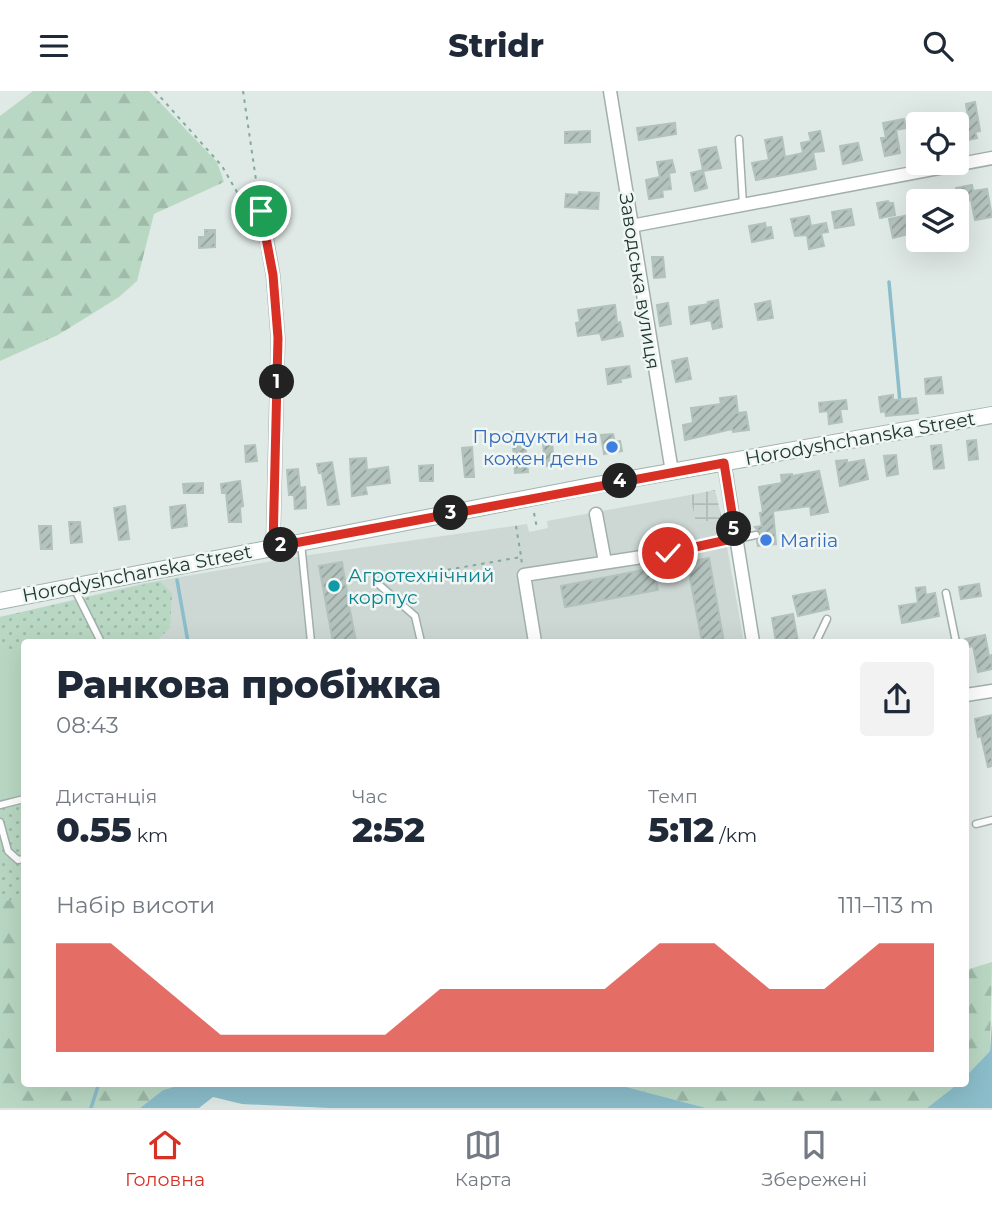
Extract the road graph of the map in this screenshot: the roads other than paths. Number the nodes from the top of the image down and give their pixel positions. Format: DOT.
graph roads {
  1 [pos="610,91"];
  2 [pos="739,139"];
  3 [pos="992,158"];
  4 [pos="258,191"];
  5 [pos="743,205"];
  6 [pos="631,226"];
  7 [pos="992,415"];
  8 [pos="724,463"];
  9 [pos="672,472"];
  10 [pos="596,514"];
  11 [pos="756,535"];
  12 [pos="736,538"];
  13 [pos="301,541"];
  14 [pos="273,547"];
  15 [pos="668,553"];
  16 [pos="605,562"];
  17 [pos="376,582"];
  18 [pos="73,586"];
  19 [pos="946,593"];
  20 [pos="0,601"];
  21 [pos="827,619"];
  22 [pos="100,639"];
  23 [pos="310,639"];
  24 [pos="420,639"];
  25 [pos="535,639"];
  26 [pos="753,639"];
  27 [pos="817,639"];
  28 [pos="955,639"];
  29 [pos="992,691"];
  30 [pos="969,694"];
  31 [pos="21,800"];
  32 [pos="0,805"];
  33 [pos="992,820"];
  34 [pos="0,822"];
  35 [pos="976,824"];
  36 [pos="21,860"];
  1 -- 6 [label="street, Заводська вулиця"];
  2 -- 5 [label="lane"];
  3 -- 5 [label="street"];
  4 -- 14 [label="street, Horodyshchanska Street"];
  5 -- 6 [label="street"];
  6 -- 9 [label="street, Заводська вулиця"];
  7 -- 8 [label="street, Horodyshchanska Street"];
  8 -- 9 [label="street, Horodyshchanska Street"];
  8 -- 12 [label="street"];
  9 -- 13 [label="street, Horodyshchanska Street"];
  10 -- 16 [label="street"];
  11 -- 12 [label="lane"];
  12 -- 15 [label="lane"];
  12 -- 26 [label="street"];
  13 -- 14 [label="street, Horodyshchanska Street"];
  13 -- 23 [label="lane"];
  14 -- 18 [label="street, Horodyshchanska Street"];
  15 -- 16 [label="street"];
  16 -- 25 [label="street"];
  17 -- 24 [label="lane"];
  18 -- 20 [label="street, Horodyshchanska Street"];
  18 -- 22 [label="lane"];
  19 -- 28 [label="lane"];
  21 -- 27 [label="lane"];
  29 -- 30 [label="street"];
  31 -- 32 [label="lane"];
  33 -- 35 [label="lane"];
  34 -- 36 [label="lane"];
}
